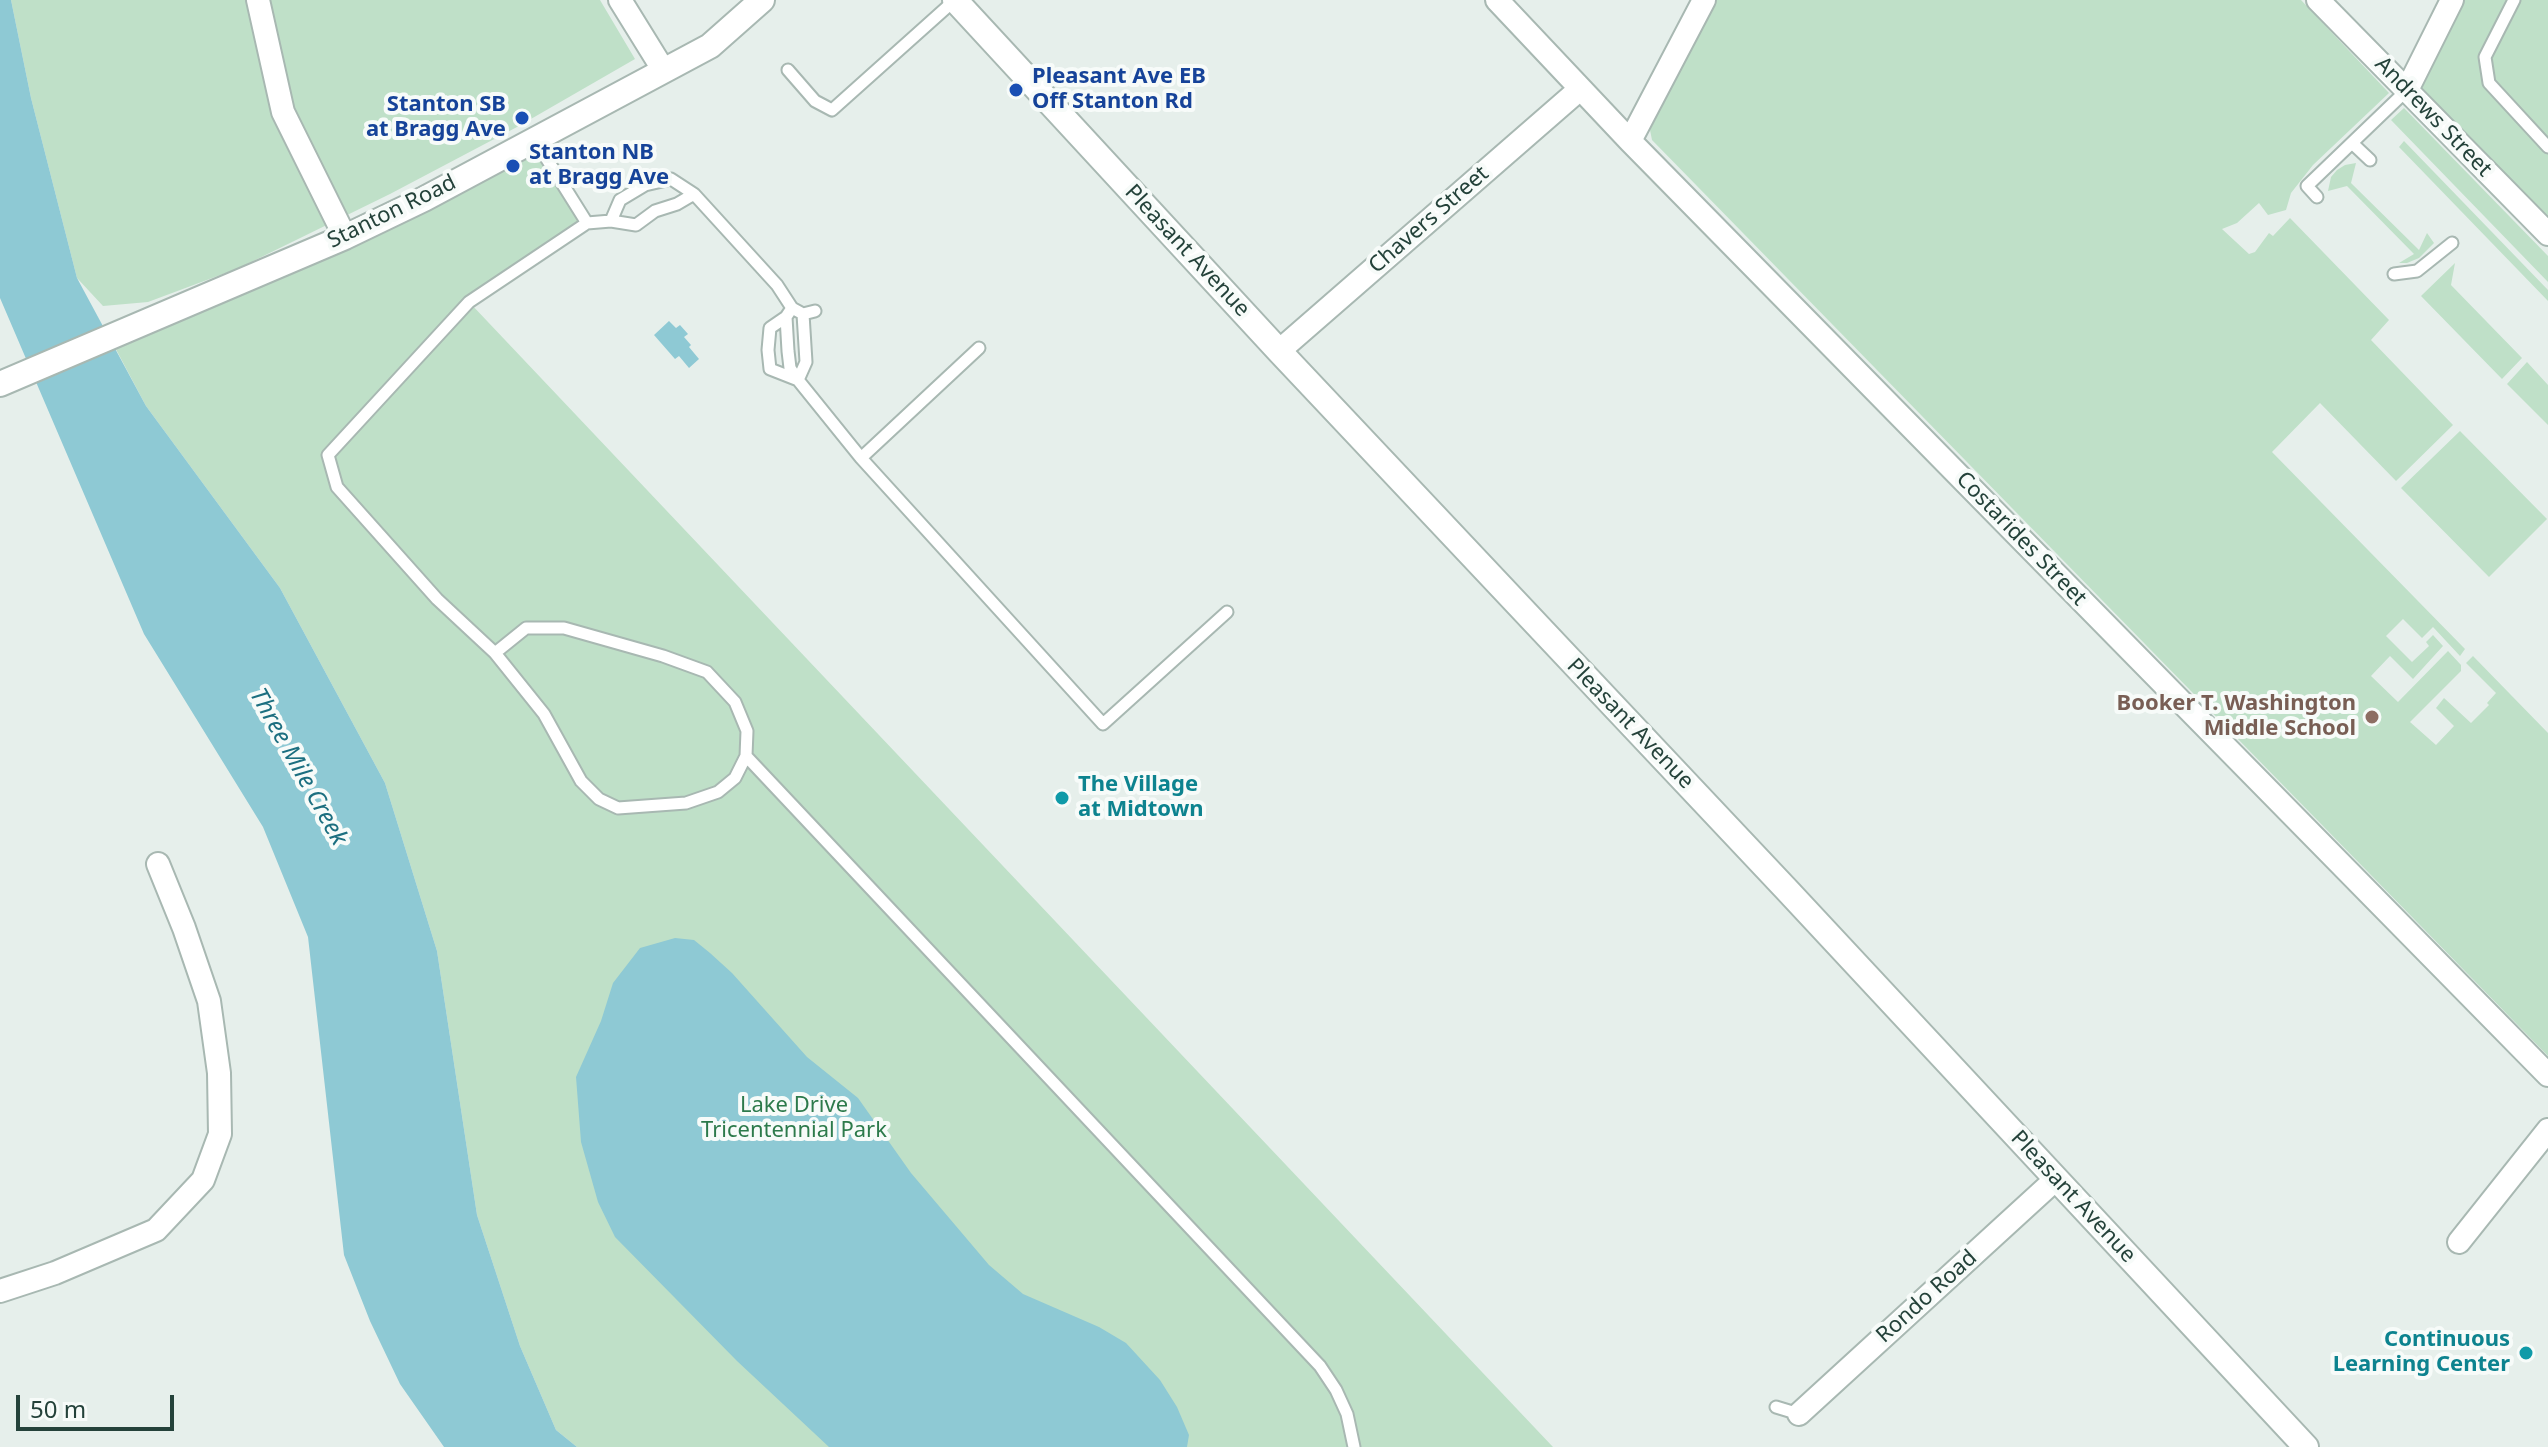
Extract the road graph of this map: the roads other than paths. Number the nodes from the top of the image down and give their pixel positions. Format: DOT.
graph roads {
  1 [pos="258,0"];
  2 [pos="620,0"];
  3 [pos="762,0"];
  4 [pos="955,0"];
  5 [pos="1497,0"];
  6 [pos="1704,0"];
  7 [pos="2318,0"];
  8 [pos="2452,0"];
  9 [pos="2514,0"];
  10 [pos="788,70"];
  11 [pos="664,71"];
  12 [pos="1580,89"];
  13 [pos="2407,90"];
  14 [pos="535,140"];
  15 [pos="1630,141"];
  16 [pos="2352,143"];
  17 [pos="2548,147"];
  18 [pos="2370,160"];
  19 [pos="694,194"];
  20 [pos="2317,197"];
  21 [pos="611,221"];
  22 [pos="587,223"];
  23 [pos="2545,225"];
  24 [pos="345,237"];
  25 [pos="2452,243"];
  26 [pos="2394,274"];
  27 [pos="799,312"];
  28 [pos="979,348"];
  29 [pos="1279,351"];
  30 [pos="798,380"];
  31 [pos="0,384"];
  32 [pos="861,458"];
  33 [pos="1227,612"];
  34 [pos="495,653"];
  35 [pos="746,756"];
  36 [pos="158,864"];
  37 [pos="2548,1075"];
  38 [pos="2548,1130"];
  39 [pos="2056,1179"];
  40 [pos="2459,1242"];
  41 [pos="0,1291"];
  42 [pos="1776,1407"];
  43 [pos="1799,1414"];
  44 [pos="1354,1447"];
  45 [pos="2306,1447"];
  1 -- 24 [label="street"];
  2 -- 11 [label="street"];
  3 -- 11 [label="street, Stanton Road"];
  4 -- 10 [label="lane"];
  4 -- 29 [label="street, Pleasant Avenue"];
  5 -- 12 [label="street, Costarides Street"];
  6 -- 15 [label="street"];
  7 -- 13 [label="street, Andrews Street"];
  8 -- 13 [label="street"];
  9 -- 17 [label="lane"];
  11 -- 14 [label="street, Stanton Road"];
  12 -- 15 [label="street, Costarides Street"];
  12 -- 29 [label="street, Chavers Street"];
  13 -- 16 [label="lane"];
  13 -- 23 [label="street, Andrews Street"];
  14 -- 22 [label="lane"];
  14 -- 24 [label="street, Stanton Road"];
  15 -- 37 [label="street, Costarides Street"];
  16 -- 18 [label="lane"];
  16 -- 20 [label="lane"];
  19 -- 21 [label="lane"];
  19 -- 21 [label="lane"];
  19 -- 27 [label="lane"];
  21 -- 22 [label="lane"];
  22 -- 34 [label="lane"];
  24 -- 31 [label="street, Stanton Road"];
  25 -- 26 [label="lane"];
  27 -- 30 [label="lane"];
  27 -- 30 [label="lane"];
  27 -- 30 [label="lane"];
  28 -- 32 [label="lane"];
  29 -- 39 [label="street, Pleasant Avenue"];
  30 -- 32 [label="lane"];
  32 -- 33 [label="lane"];
  34 -- 35 [label="lane"];
  34 -- 35 [label="lane"];
  35 -- 44 [label="lane"];
  36 -- 41 [label="street"];
  38 -- 40 [label="street"];
  39 -- 43 [label="street, Rondo Road"];
  39 -- 45 [label="street, Pleasant Avenue"];
  42 -- 43 [label="lane"];
}
